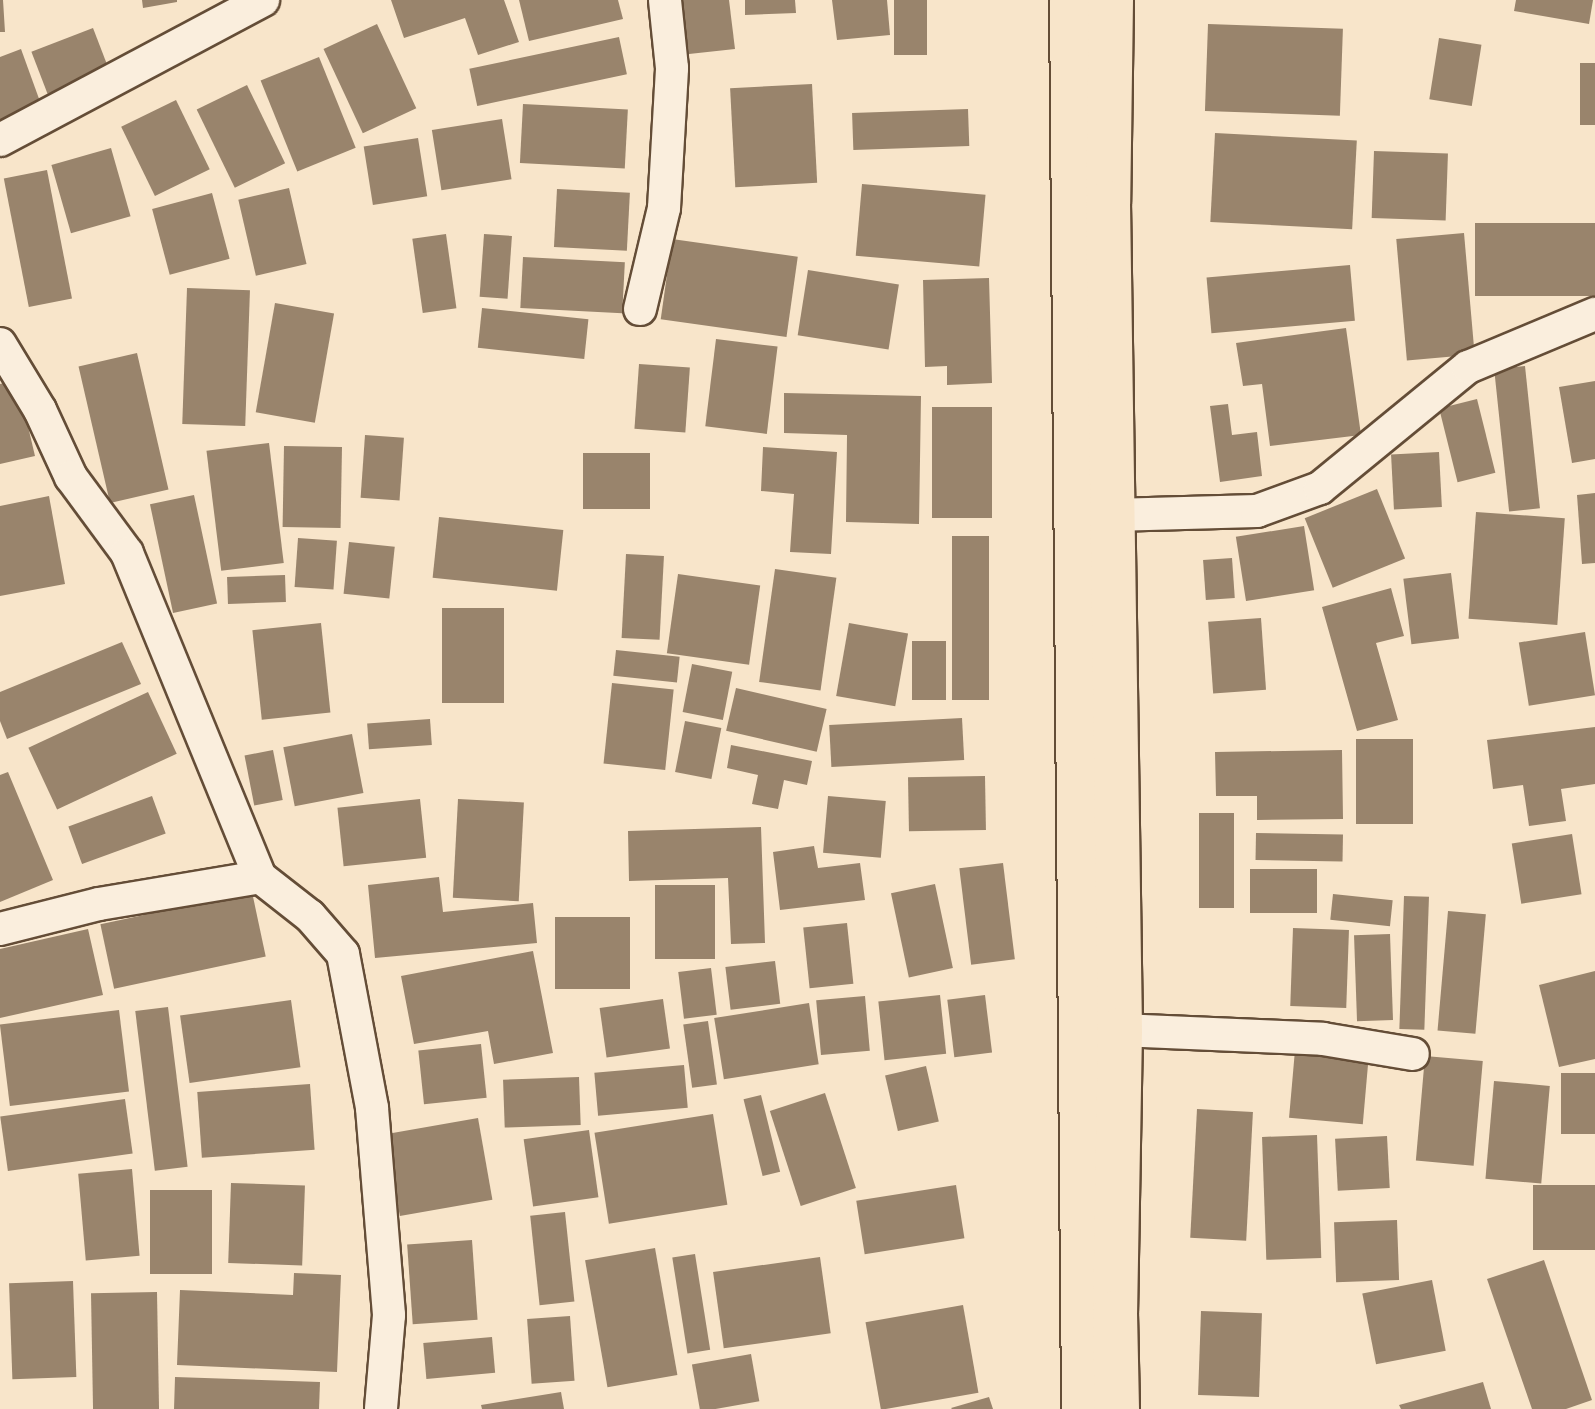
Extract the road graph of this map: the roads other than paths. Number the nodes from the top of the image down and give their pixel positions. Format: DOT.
graph roads {
  1 [pos="263,0"];
  2 [pos="665,0"];
  3 [pos="1072,0"];
  4 [pos="1111,0"];
  5 [pos="0,140"];
  6 [pos="640,309"];
  7 [pos="1595,314"];
  8 [pos="0,344"];
  9 [pos="1112,515"];
  10 [pos="260,877"];
  11 [pos="0,929"];
  12 [pos="1120,1030"];
  13 [pos="1413,1054"];
  14 [pos="381,1409"];
  15 [pos="1084,1409"];
  16 [pos="1117,1409"];
  1 -- 5 [label="street"];
  2 -- 6 [label="street"];
  3 -- 15 [label="main road"];
  4 -- 9 [label="main road"];
  7 -- 9 [label="street"];
  8 -- 10 [label="street"];
  9 -- 12 [label="main road"];
  10 -- 11 [label="street"];
  10 -- 14 [label="street"];
  12 -- 13 [label="street"];
  12 -- 16 [label="main road"];
}
